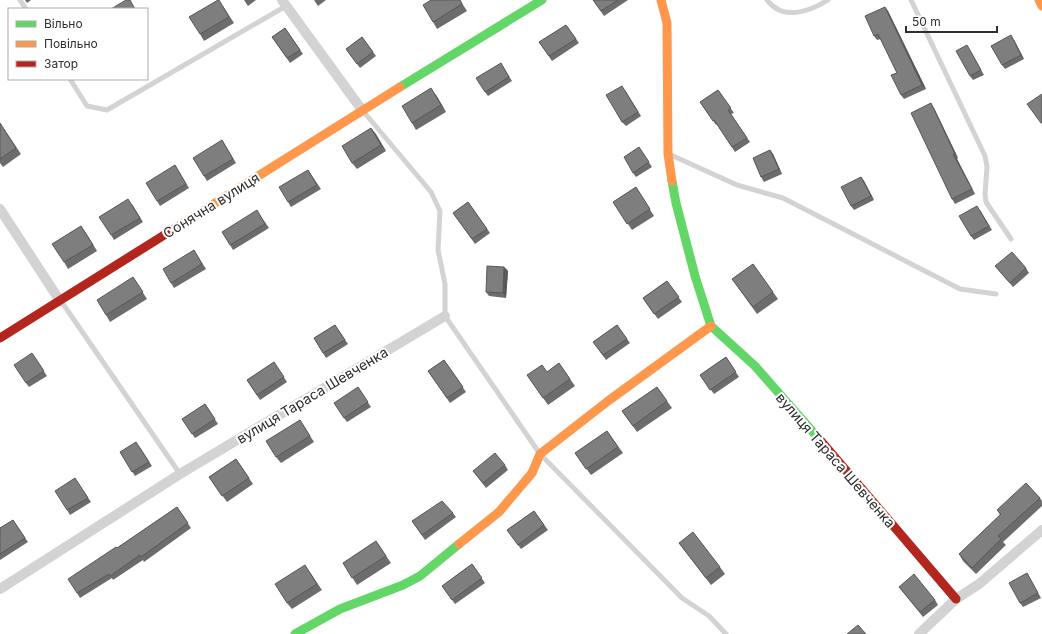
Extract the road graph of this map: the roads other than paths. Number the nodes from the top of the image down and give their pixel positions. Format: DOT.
graph roads {
  1 [pos="542,0"];
  2 [pos="661,0"];
  3 [pos="767,0"];
  4 [pos="828,0"];
  5 [pos="911,0"];
  6 [pos="1039,0"];
  7 [pos="284,3"];
  8 [pos="1042,6"];
  9 [pos="71,80"];
  10 [pos="362,110"];
  11 [pos="668,154"];
  12 [pos="0,210"];
  13 [pos="1011,239"];
  14 [pos="996,294"];
  15 [pos="60,300"];
  16 [pos="445,316"];
  17 [pos="711,326"];
  18 [pos="0,338"];
  19 [pos="540,454"];
  20 [pos="180,474"];
  21 [pos="1042,530"];
  22 [pos="0,589"];
  23 [pos="956,598"];
  24 [pos="295,634"];
  25 [pos="726,634"];
  26 [pos="919,634"];
  1 -- 10 [label="street, Сонячна вулиця"];
  2 -- 11 [label="street, вулиця Тараса Шевченка"];
  3 -- 4 [label="lane"];
  5 -- 13 [label="lane"];
  6 -- 8 [label="street"];
  7 -- 9 [label="lane"];
  7 -- 10 [label="street"];
  10 -- 15 [label="street, Сонячна вулиця"];
  10 -- 16 [label="lane"];
  11 -- 14 [label="lane"];
  11 -- 17 [label="street, вулиця Тараса Шевченка"];
  12 -- 15 [label="street"];
  15 -- 18 [label="street, Сонячна вулиця"];
  15 -- 20 [label="lane"];
  16 -- 19 [label="lane"];
  16 -- 20 [label="street, вулиця Тараса Шевченка"];
  17 -- 19 [label="street"];
  17 -- 23 [label="street, вулиця Тараса Шевченка"];
  19 -- 24 [label="street"];
  19 -- 25 [label="lane"];
  20 -- 22 [label="street, вулиця Тараса Шевченка"];
  21 -- 23 [label="street"];
  23 -- 26 [label="street"];
}
